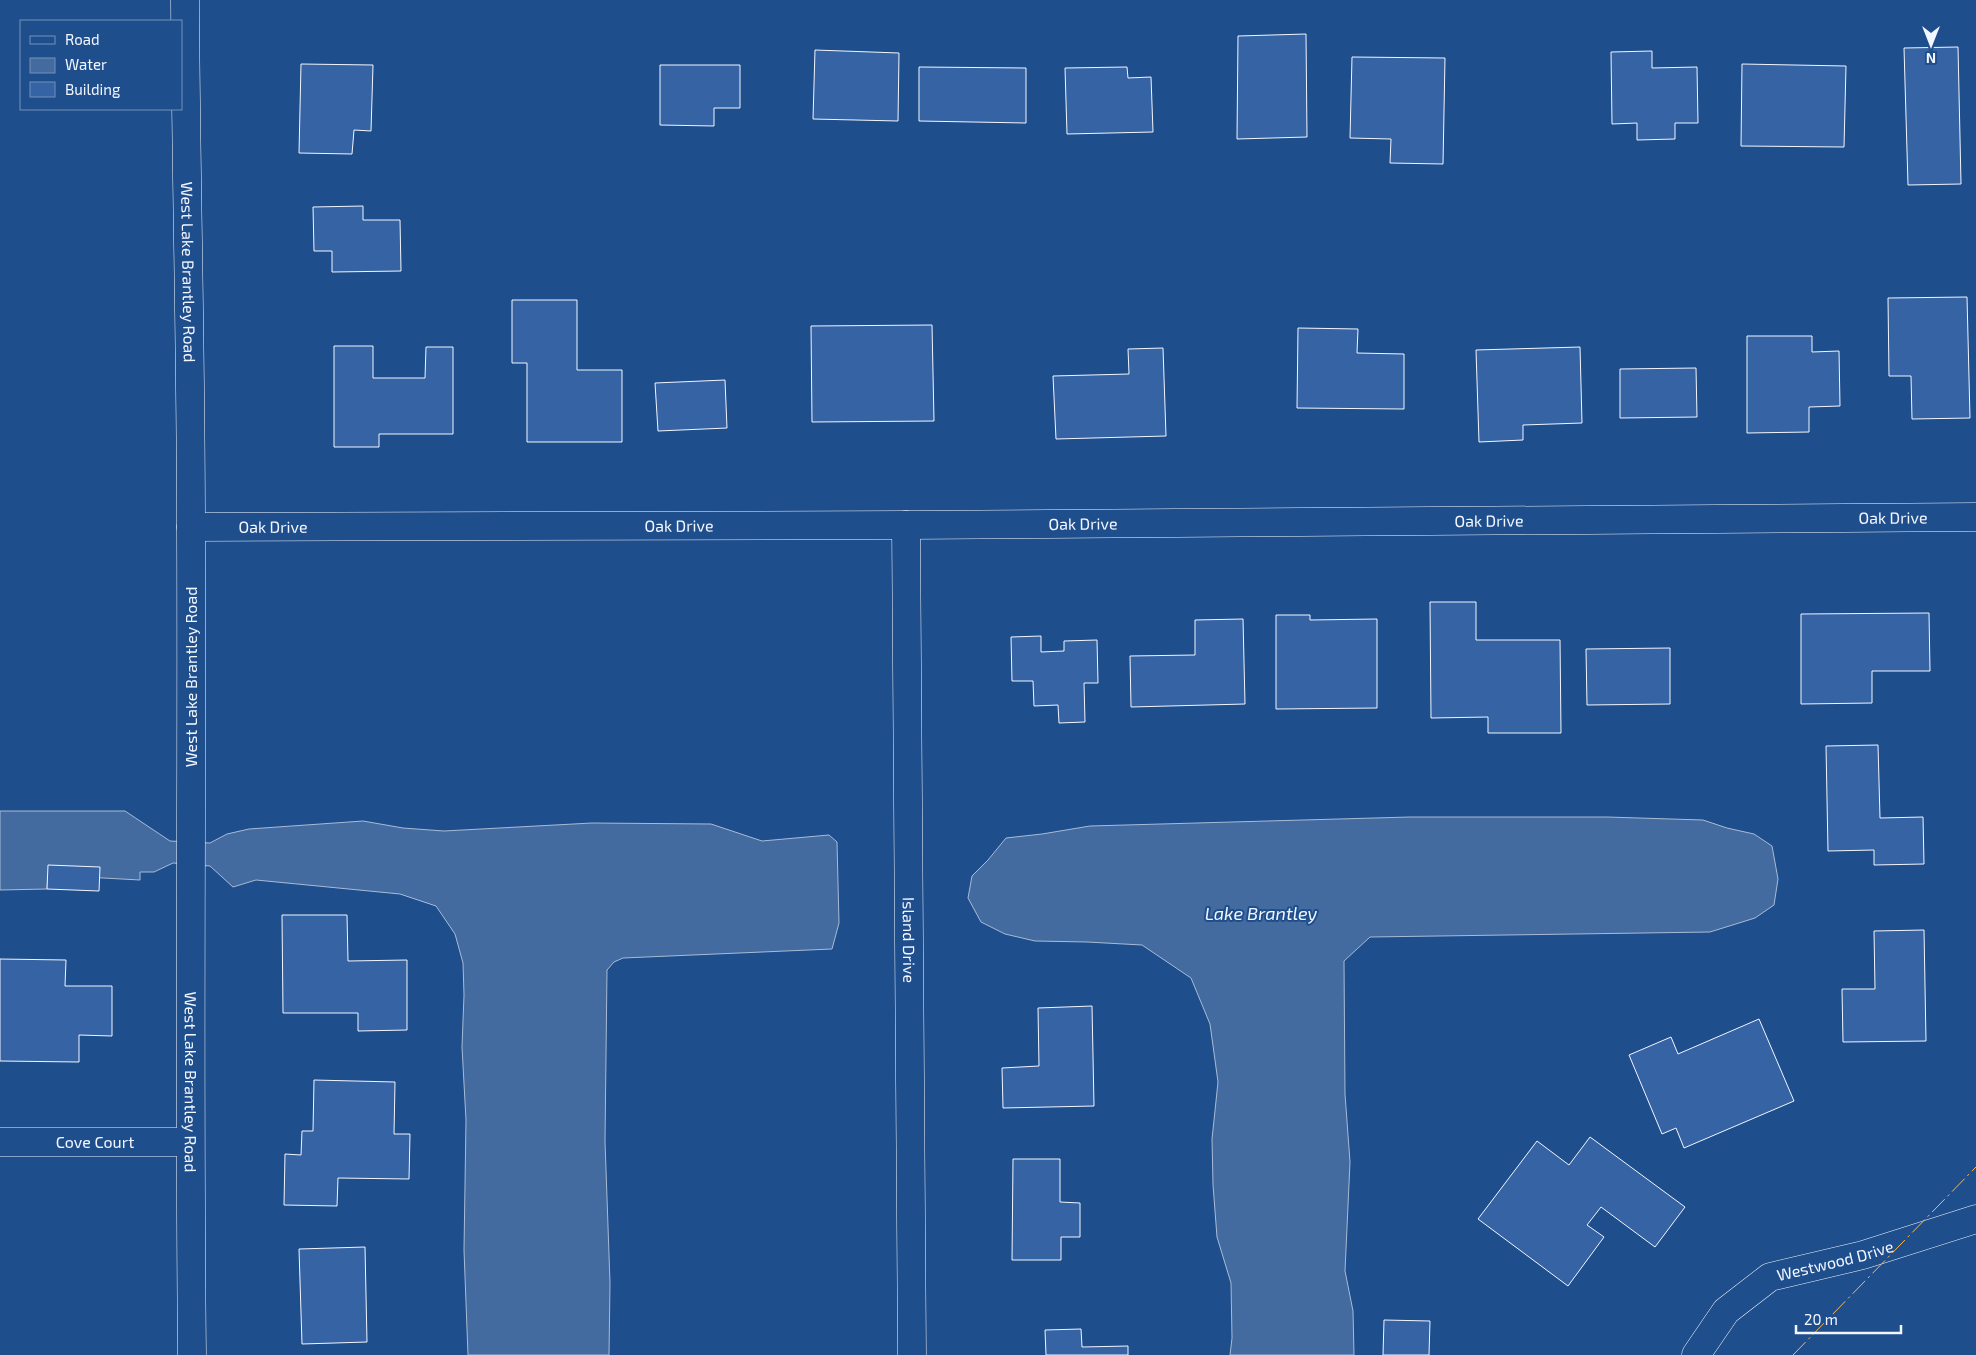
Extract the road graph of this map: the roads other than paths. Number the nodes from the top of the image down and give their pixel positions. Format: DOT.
graph roads {
  1 [pos="185,0"];
  2 [pos="1976,517"];
  3 [pos="906,525"];
  4 [pos="191,527"];
  5 [pos="0,1142"];
  6 [pos="190,1142"];
  7 [pos="1976,1219"];
  8 [pos="192,1355"];
  9 [pos="912,1355"];
  10 [pos="1696,1355"];
  1 -- 4 [label="street, West Lake Brantley Road"];
  2 -- 3 [label="street, Oak Drive"];
  3 -- 4 [label="street, Oak Drive"];
  3 -- 9 [label="street, Island Drive"];
  4 -- 6 [label="street, West Lake Brantley Road"];
  5 -- 6 [label="street, Cove Court"];
  6 -- 8 [label="street, West Lake Brantley Road"];
  7 -- 10 [label="street, Westwood Drive"];
}
